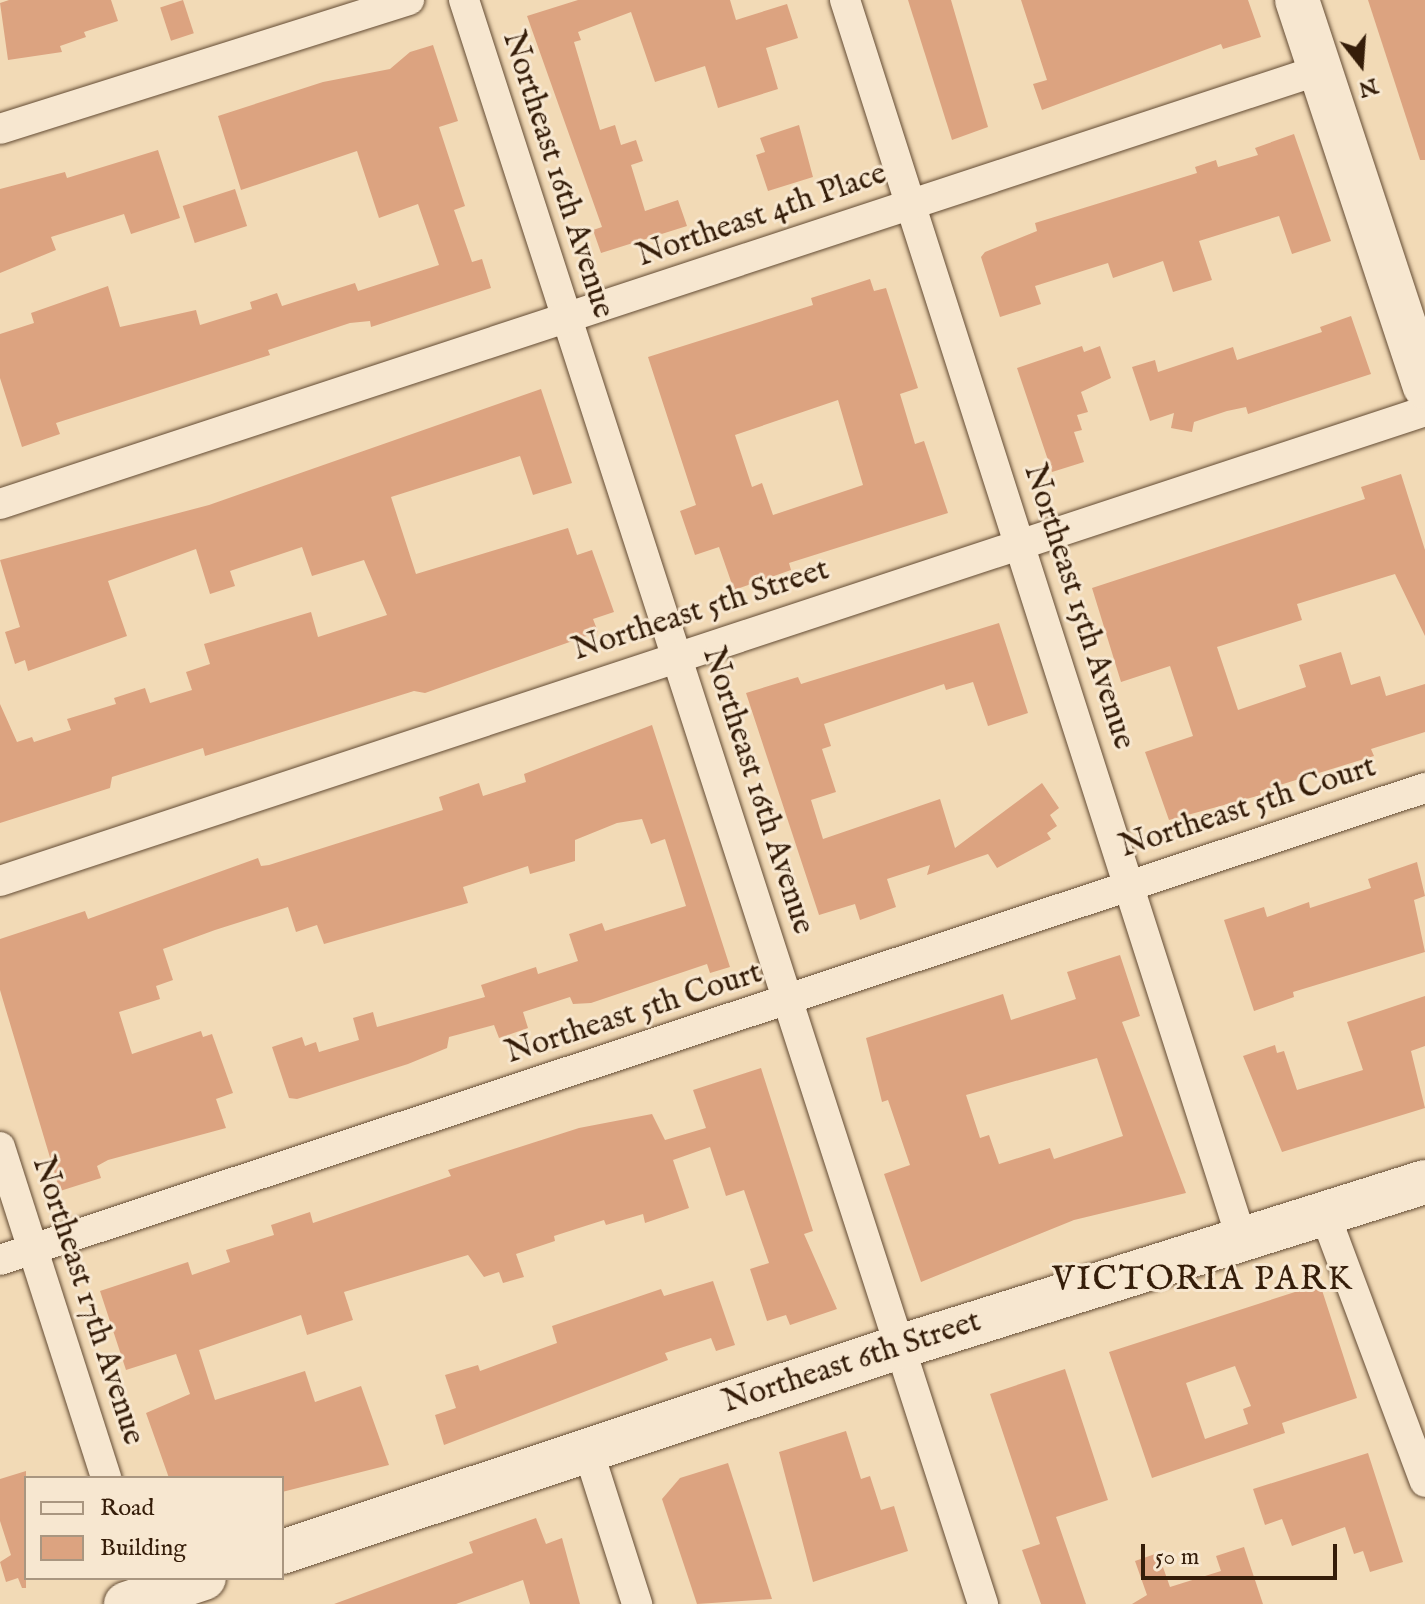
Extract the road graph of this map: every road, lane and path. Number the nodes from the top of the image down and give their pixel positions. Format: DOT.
graph roads {
  1 [pos="409,0"];
  2 [pos="464,0"];
  3 [pos="845,0"];
  4 [pos="1297,0"];
  5 [pos="1319,70"];
  6 [pos="0,129"];
  7 [pos="911,203"];
  8 [pos="1413,304"];
  9 [pos="567,321"];
  10 [pos="1425,386"];
  11 [pos="1425,411"];
  12 [pos="0,504"];
  13 [pos="1021,545"];
  14 [pos="676,656"];
  15 [pos="1425,788"];
  16 [pos="0,881"];
  17 [pos="1129,885"];
  18 [pos="788,1001"];
  19 [pos="0,1147"];
  20 [pos="1425,1182"];
  21 [pos="1324,1212"];
  22 [pos="1241,1237"];
  23 [pos="34,1248"];
  24 [pos="0,1260"];
  25 [pos="899,1347"];
  26 [pos="588,1450"];
  27 [pos="105,1476"];
  28 [pos="1425,1482"];
  29 [pos="284,1551"];
  30 [pos="197,1580"];
  31 [pos="138,1596"];
  32 [pos="637,1604"];
  33 [pos="983,1604"];
  1 -- 6 [label="street"];
  2 -- 9 [label="street, Northeast 16th Avenue"];
  3 -- 7 [label="street, Northeast 15th Avenue"];
  4 -- 5 [label="street"];
  5 -- 7 [label="street, Northeast 4th Place"];
  5 -- 8 [label="street"];
  7 -- 9 [label="street, Northeast 4th Place"];
  7 -- 13 [label="street, Northeast 15th Avenue"];
  8 -- 10 [label="street"];
  9 -- 12 [label="street, Northeast 4th Place"];
  9 -- 14 [label="street, Northeast 16th Avenue"];
  11 -- 13 [label="street, Northeast 5th Street"];
  13 -- 14 [label="street, Northeast 5th Street"];
  13 -- 17 [label="street, Northeast 15th Avenue"];
  14 -- 16 [label="street, Northeast 5th Street"];
  14 -- 18 [label="street, Northeast 16th Avenue"];
  15 -- 17 [label="street, Northeast 5th Court"];
  17 -- 18 [label="street, Northeast 5th Court"];
  17 -- 22 [label="street, Northeast 15th Avenue"];
  18 -- 23 [label="street, Northeast 5th Court"];
  18 -- 25 [label="street, Northeast 16th Avenue"];
  19 -- 23 [label="street, Northeast 17th Avenue"];
  20 -- 21 [label="street, Northeast 6th Street"];
  21 -- 22 [label="street, Northeast 6th Street"];
  21 -- 28 [label="street"];
  22 -- 25 [label="street, Northeast 6th Street"];
  23 -- 24 [label="street, Northeast 5th Court"];
  23 -- 27 [label="street, Northeast 17th Avenue"];
  25 -- 26 [label="street, Northeast 6th Street"];
  25 -- 33 [label="street, Northeast 16th Avenue"];
  26 -- 29 [label="street, Northeast 6th Street"];
  26 -- 32 [label="street"];
  30 -- 31 [label="street"];
}
